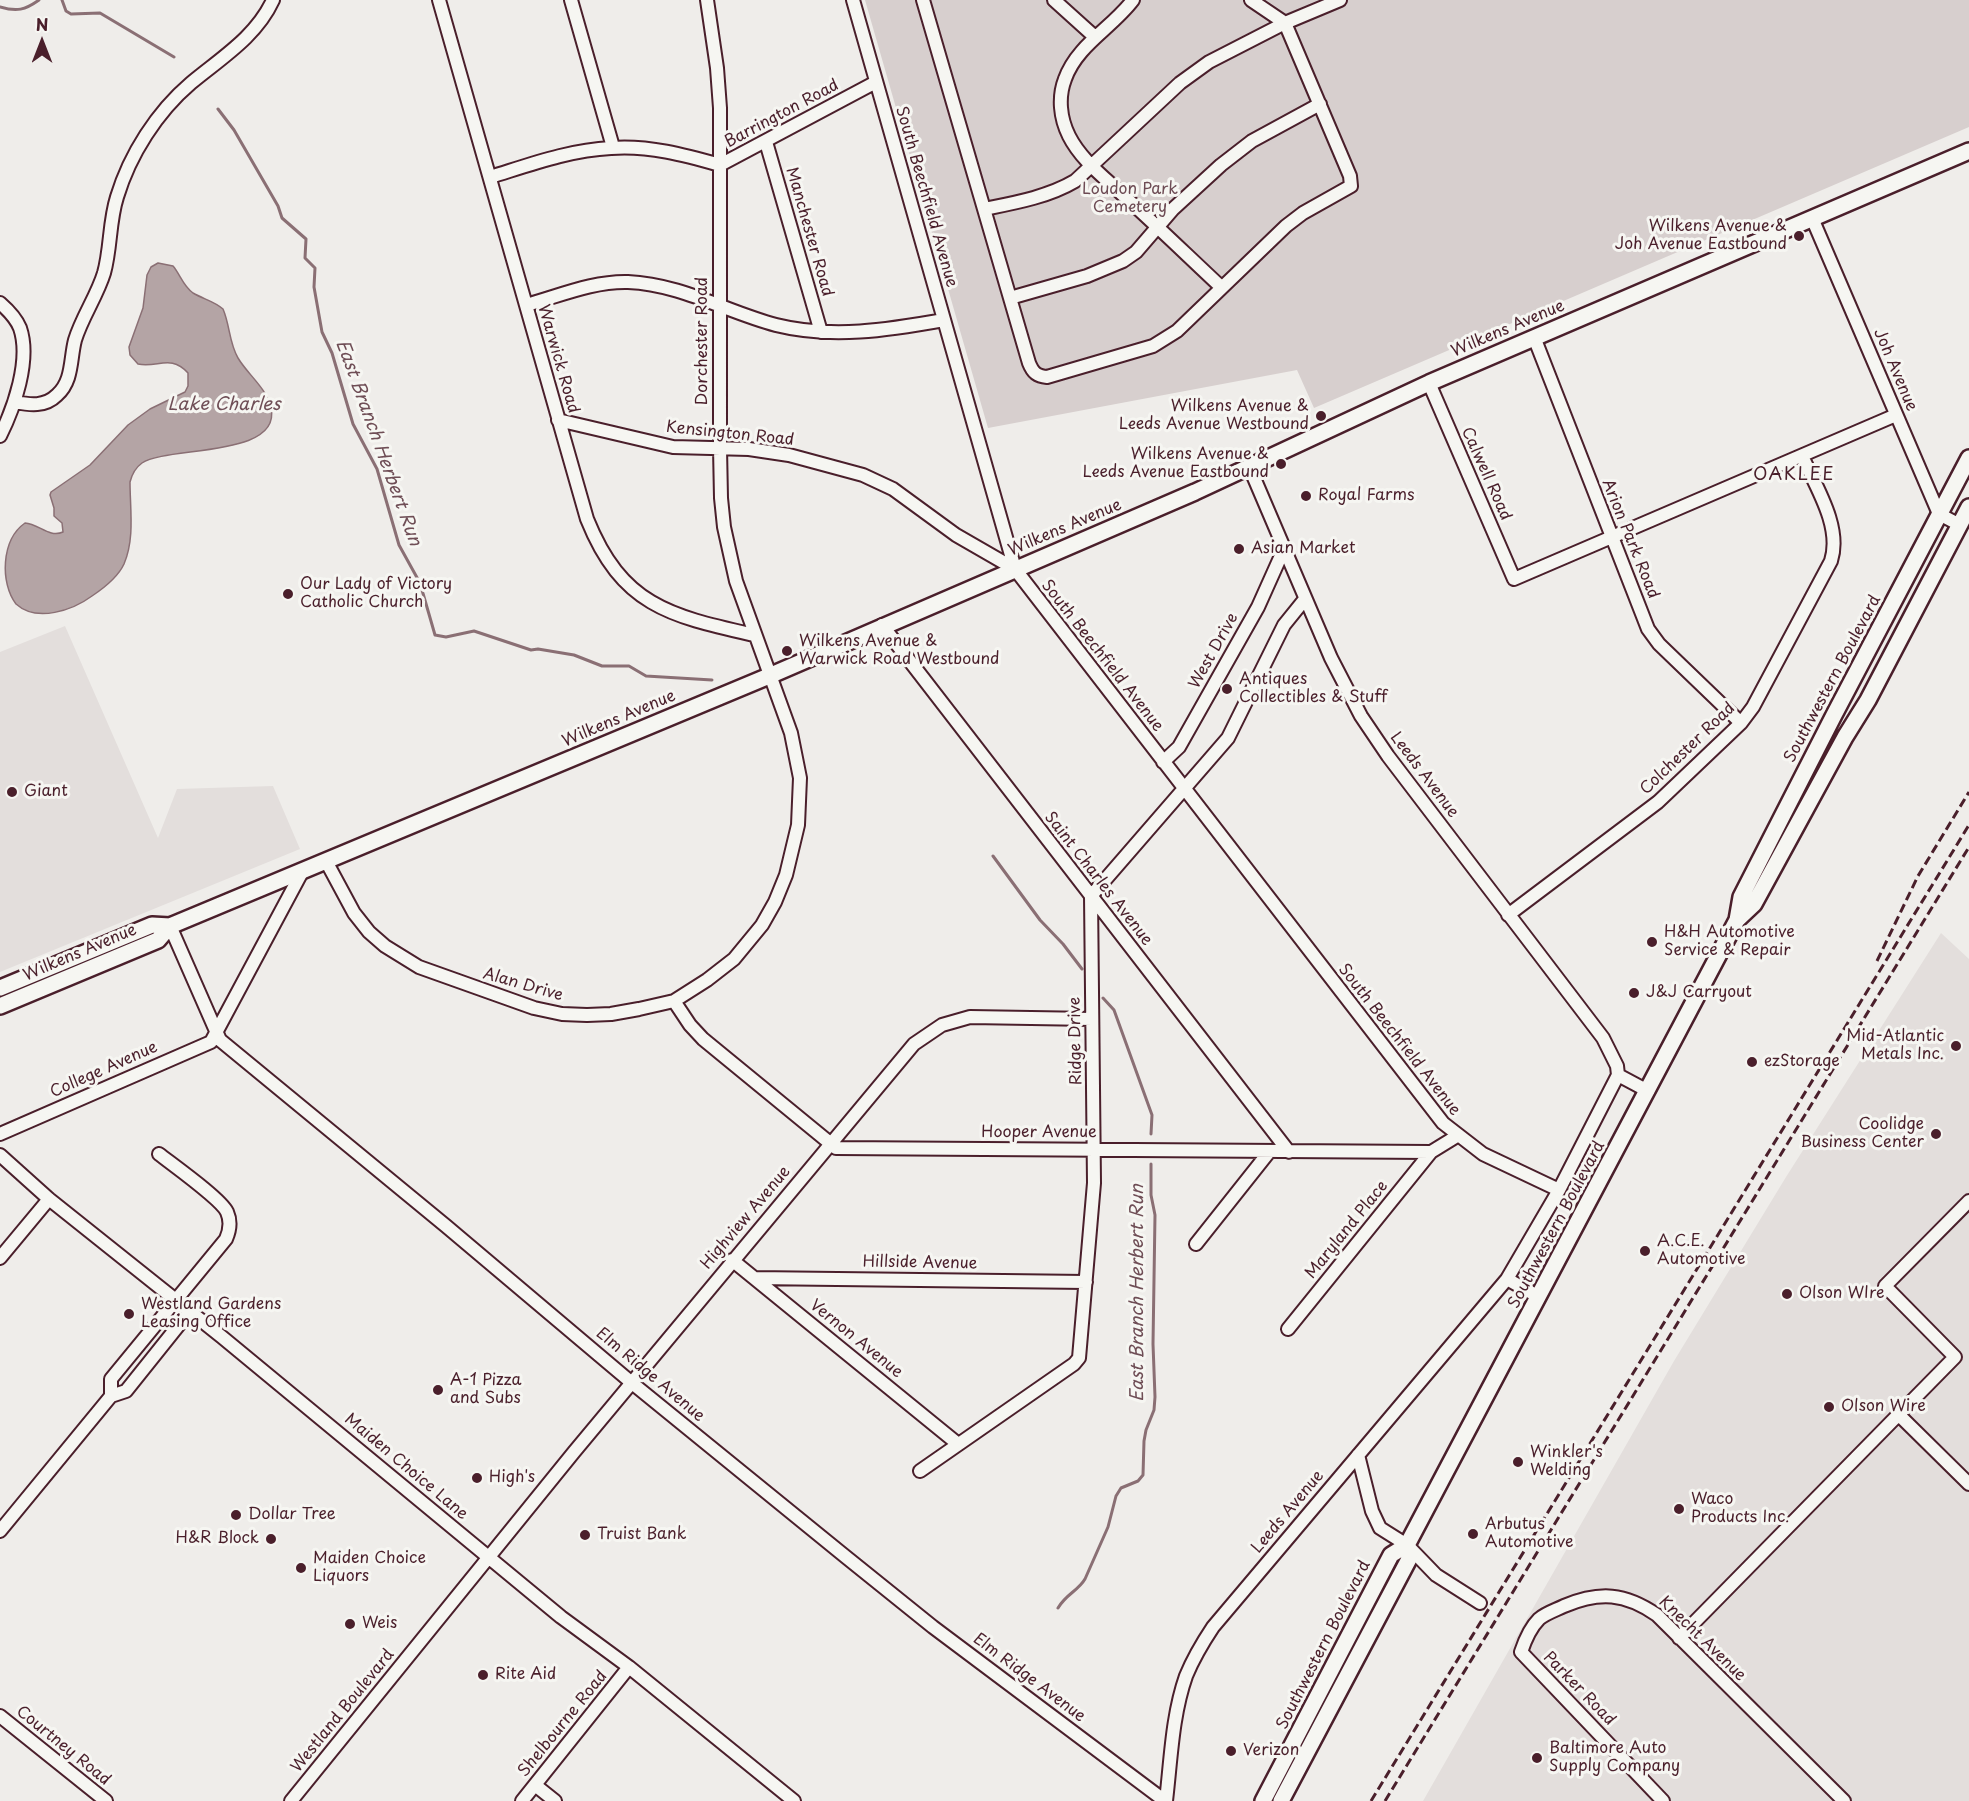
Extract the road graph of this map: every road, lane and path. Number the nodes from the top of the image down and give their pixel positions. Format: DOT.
graph roads {
  1 [pos="273,0"];
  2 [pos="439,0"];
  3 [pos="571,0"];
  4 [pos="707,0"];
  5 [pos="853,0"];
  6 [pos="923,0"];
  7 [pos="1054,0"];
  8 [pos="1133,0"];
  9 [pos="1251,0"];
  10 [pos="1340,0"];
  11 [pos="1285,22"];
  12 [pos="1095,37"];
  13 [pos="876,82"];
  14 [pos="1320,104"];
  15 [pos="766,142"];
  16 [pos="613,147"];
  17 [pos="1969,150"];
  18 [pos="720,165"];
  19 [pos="1091,165"];
  20 [pos="489,177"];
  21 [pos="984,210"];
  22 [pos="1812,218"];
  23 [pos="1157,226"];
  24 [pos="1221,287"];
  25 [pos="1010,298"];
  26 [pos="0,303"];
  27 [pos="526,305"];
  28 [pos="719,305"];
  29 [pos="944,320"];
  30 [pos="821,332"];
  31 [pos="1534,337"];
  32 [pos="1429,382"];
  33 [pos="15,402"];
  34 [pos="1896,416"];
  35 [pos="558,420"];
  36 [pos="0,436"];
  37 [pos="720,448"];
  38 [pos="1802,456"];
  39 [pos="1969,458"];
  40 [pos="1249,466"];
  41 [pos="1969,507"];
  42 [pos="1939,514"];
  43 [pos="1960,525"];
  44 [pos="1612,537"];
  45 [pos="1284,549"];
  46 [pos="1015,569"];
  47 [pos="1305,599"];
  48 [pos="882,625"];
  49 [pos="754,634"];
  50 [pos="769,676"];
  51 [pos="1741,723"];
  52 [pos="1163,762"];
  53 [pos="1184,789"];
  54 [pos="326,861"];
  55 [pos="302,872"];
  56 [pos="1091,896"];
  57 [pos="1508,915"];
  58 [pos="1737,920"];
  59 [pos="170,926"];
  60 [pos="0,988"];
  61 [pos="674,1001"];
  62 [pos="0,1006"];
  63 [pos="1092,1019"];
  64 [pos="216,1031"];
  65 [pos="1618,1076"];
  66 [pos="1648,1090"];
  67 [pos="0,1134"];
  68 [pos="1457,1136"];
  69 [pos="830,1143"];
  70 [pos="1094,1150"];
  71 [pos="1269,1152"];
  72 [pos="1289,1152"];
  73 [pos="1431,1152"];
  74 [pos="159,1154"];
  75 [pos="0,1155"];
  76 [pos="1559,1190"];
  77 [pos="49,1199"];
  78 [pos="1969,1202"];
  79 [pos="1196,1244"];
  80 [pos="0,1258"];
  81 [pos="732,1260"];
  82 [pos="754,1278"];
  83 [pos="1507,1279"];
  84 [pos="1086,1282"];
  85 [pos="1539,1297"];
  86 [pos="176,1300"];
  87 [pos="190,1311"];
  88 [pos="1288,1329"];
  89 [pos="632,1383"];
  90 [pos="111,1396"];
  91 [pos="1899,1415"];
  92 [pos="958,1444"];
  93 [pos="1358,1455"];
  94 [pos="920,1471"];
  95 [pos="1969,1484"];
  96 [pos="0,1531"];
  97 [pos="1407,1545"];
  98 [pos="489,1558"];
  99 [pos="1480,1603"];
  100 [pos="1679,1638"];
  101 [pos="1521,1652"];
  102 [pos="629,1667"];
  103 [pos="0,1716"];
  104 [pos="535,1785"];
  105 [pos="106,1801"];
  106 [pos="291,1801"];
  107 [pos="522,1801"];
  108 [pos="555,1801"];
  109 [pos="794,1801"];
  110 [pos="1166,1801"];
  111 [pos="1263,1801"];
  112 [pos="1281,1801"];
  113 [pos="1663,1801"];
  114 [pos="1844,1801"];
  1 -- 33 [label="street"];
  2 -- 20 [label="street, Warwick Road"];
  3 -- 16 [label="street"];
  4 -- 18 [label="street, Dorchester Road"];
  5 -- 13 [label="street, South Beechfield Avenue"];
  6 -- 21 [label="street"];
  7 -- 12 [label="street"];
  8 -- 12 [label="street"];
  9 -- 11 [label="street"];
  10 -- 11 [label="street"];
  11 -- 14 [label="street"];
  11 -- 19 [label="street"];
  12 -- 19 [label="street"];
  13 -- 15 [label="street, Barrington Road"];
  13 -- 29 [label="street, South Beechfield Avenue"];
  14 -- 23 [label="street"];
  14 -- 24 [label="street"];
  15 -- 18 [label="street, Barrington Road"];
  15 -- 30 [label="street, Manchester Road"];
  16 -- 18 [label="street, Barrington Road"];
  16 -- 20 [label="street, Barrington Road"];
  17 -- 22 [label="main road, Wilkens Avenue"];
  18 -- 28 [label="street, Dorchester Road"];
  19 -- 21 [label="street"];
  19 -- 23 [label="street"];
  20 -- 27 [label="street, Warwick Road"];
  21 -- 25 [label="street"];
  22 -- 31 [label="main road, Wilkens Avenue"];
  22 -- 34 [label="street, Joh Avenue"];
  23 -- 24 [label="street"];
  23 -- 25 [label="street"];
  24 -- 25 [label="street"];
  26 -- 33 [label="street"];
  27 -- 28 [label="street"];
  27 -- 35 [label="street, Warwick Road"];
  28 -- 30 [label="street"];
  28 -- 37 [label="street, Dorchester Road"];
  29 -- 30 [label="street"];
  29 -- 46 [label="street, South Beechfield Avenue"];
  31 -- 32 [label="main road, Wilkens Avenue"];
  31 -- 44 [label="street, Arion Park Road"];
  32 -- 40 [label="main road, Wilkens Avenue"];
  32 -- 44 [label="street, Calwell Road"];
  33 -- 36 [label="street"];
  34 -- 38 [label="street"];
  34 -- 42 [label="street, Joh Avenue"];
  35 -- 37 [label="street, Kensington Road"];
  35 -- 49 [label="street, Warwick Road"];
  37 -- 46 [label="street, Kensington Road"];
  37 -- 49 [label="street, Dorchester Road"];
  38 -- 44 [label="street"];
  38 -- 51 [label="street, Colchester Road"];
  39 -- 42 [label="main road, Southwestern Boulevard"];
  40 -- 45 [label="street, Leeds Avenue"];
  40 -- 46 [label="main road, Wilkens Avenue"];
  41 -- 43 [label="main road, Southwestern Boulevard"];
  42 -- 43 [label="street"];
  42 -- 58 [label="main road, Southwestern Boulevard"];
  43 -- 58 [label="main road, Southwestern Boulevard"];
  44 -- 51 [label="street, Arion Park Road"];
  45 -- 47 [label="street, Leeds Avenue"];
  45 -- 52 [label="street, West Drive"];
  46 -- 48 [label="main road, Wilkens Avenue"];
  46 -- 52 [label="street, South Beechfield Avenue"];
  47 -- 53 [label="street"];
  47 -- 57 [label="street, Leeds Avenue"];
  48 -- 50 [label="main road, Wilkens Avenue"];
  48 -- 56 [label="street, Saint Charles Avenue"];
  49 -- 50 [label="street, Dorchester Road"];
  50 -- 54 [label="main road, Wilkens Avenue"];
  50 -- 61 [label="street, Alan Drive"];
  51 -- 57 [label="street, Colchester Road"];
  52 -- 53 [label="street, South Beechfield Avenue"];
  53 -- 56 [label="street"];
  53 -- 68 [label="street, South Beechfield Avenue"];
  54 -- 55 [label="main road, Wilkens Avenue"];
  54 -- 61 [label="street, Alan Drive"];
  55 -- 59 [label="main road, Wilkens Avenue"];
  55 -- 64 [label="street"];
  56 -- 63 [label="street, Ridge Drive"];
  56 -- 72 [label="street, Saint Charles Avenue"];
  57 -- 65 [label="street, Leeds Avenue"];
  58 -- 66 [label="main road, Southwestern Boulevard"];
  59 -- 60 [label="main road, Wilkens Avenue"];
  59 -- 62 [label="main road, Wilkens Avenue"];
  59 -- 64 [label="street, Elm Ridge Avenue"];
  61 -- 69 [label="street, Hooper Avenue"];
  63 -- 69 [label="street, Highview Avenue"];
  63 -- 70 [label="street, Ridge Drive"];
  64 -- 67 [label="street, College Avenue"];
  64 -- 89 [label="street, Elm Ridge Avenue"];
  65 -- 66 [label="street"];
  65 -- 76 [label="street, Leeds Avenue"];
  66 -- 85 [label="main road, Southwestern Boulevard"];
  68 -- 73 [label="street"];
  68 -- 76 [label="street, South Beechfield Avenue"];
  69 -- 70 [label="street, Hooper Avenue"];
  69 -- 81 [label="street, Highview Avenue"];
  70 -- 71 [label="street, Hooper Avenue"];
  70 -- 84 [label="street, Ridge Drive"];
  71 -- 72 [label="street, Hooper Avenue"];
  71 -- 79 [label="street"];
  72 -- 73 [label="street, Hooper Avenue"];
  73 -- 88 [label="street, Maryland Place"];
  74 -- 86 [label="street"];
  75 -- 77 [label="street, Maiden Choice Lane"];
  76 -- 83 [label="street, Leeds Avenue"];
  77 -- 80 [label="street"];
  77 -- 86 [label="street, Maiden Choice Lane"];
  78 -- 91 [label="street"];
  81 -- 82 [label="street, Vernon Avenue"];
  81 -- 89 [label="street, Highview Avenue"];
  82 -- 84 [label="street, Hillside Avenue"];
  82 -- 92 [label="street, Vernon Avenue"];
  83 -- 85 [label="street"];
  83 -- 93 [label="street, Leeds Avenue"];
  84 -- 92 [label="street, Ridge Drive"];
  85 -- 97 [label="main road, Southwestern Boulevard"];
  86 -- 87 [label="street, Maiden Choice Lane"];
  86 -- 90 [label="street"];
  87 -- 90 [label="street"];
  87 -- 98 [label="street, Maiden Choice Lane"];
  89 -- 98 [label="street, Highview Avenue"];
  89 -- 110 [label="street, Elm Ridge Avenue"];
  90 -- 96 [label="street"];
  91 -- 95 [label="street"];
  91 -- 100 [label="street"];
  92 -- 94 [label="street, Ridge Drive"];
  93 -- 97 [label="street"];
  93 -- 110 [label="street, Leeds Avenue"];
  97 -- 99 [label="street"];
  97 -- 111 [label="main road, Southwestern Boulevard"];
  97 -- 112 [label="main road, Southwestern Boulevard"];
  98 -- 102 [label="street, Maiden Choice Lane"];
  98 -- 106 [label="street, Westland Boulevard"];
  100 -- 101 [label="street, Knecht Avenue"];
  100 -- 114 [label="street, Knecht Avenue"];
  101 -- 113 [label="street, Parker Road"];
  102 -- 104 [label="street, Shelbourne Road"];
  102 -- 109 [label="street, Maiden Choice Lane"];
  103 -- 105 [label="street, Courtney Road"];
  104 -- 107 [label="street, Shelbourne Road"];
  104 -- 108 [label="street"];
}
